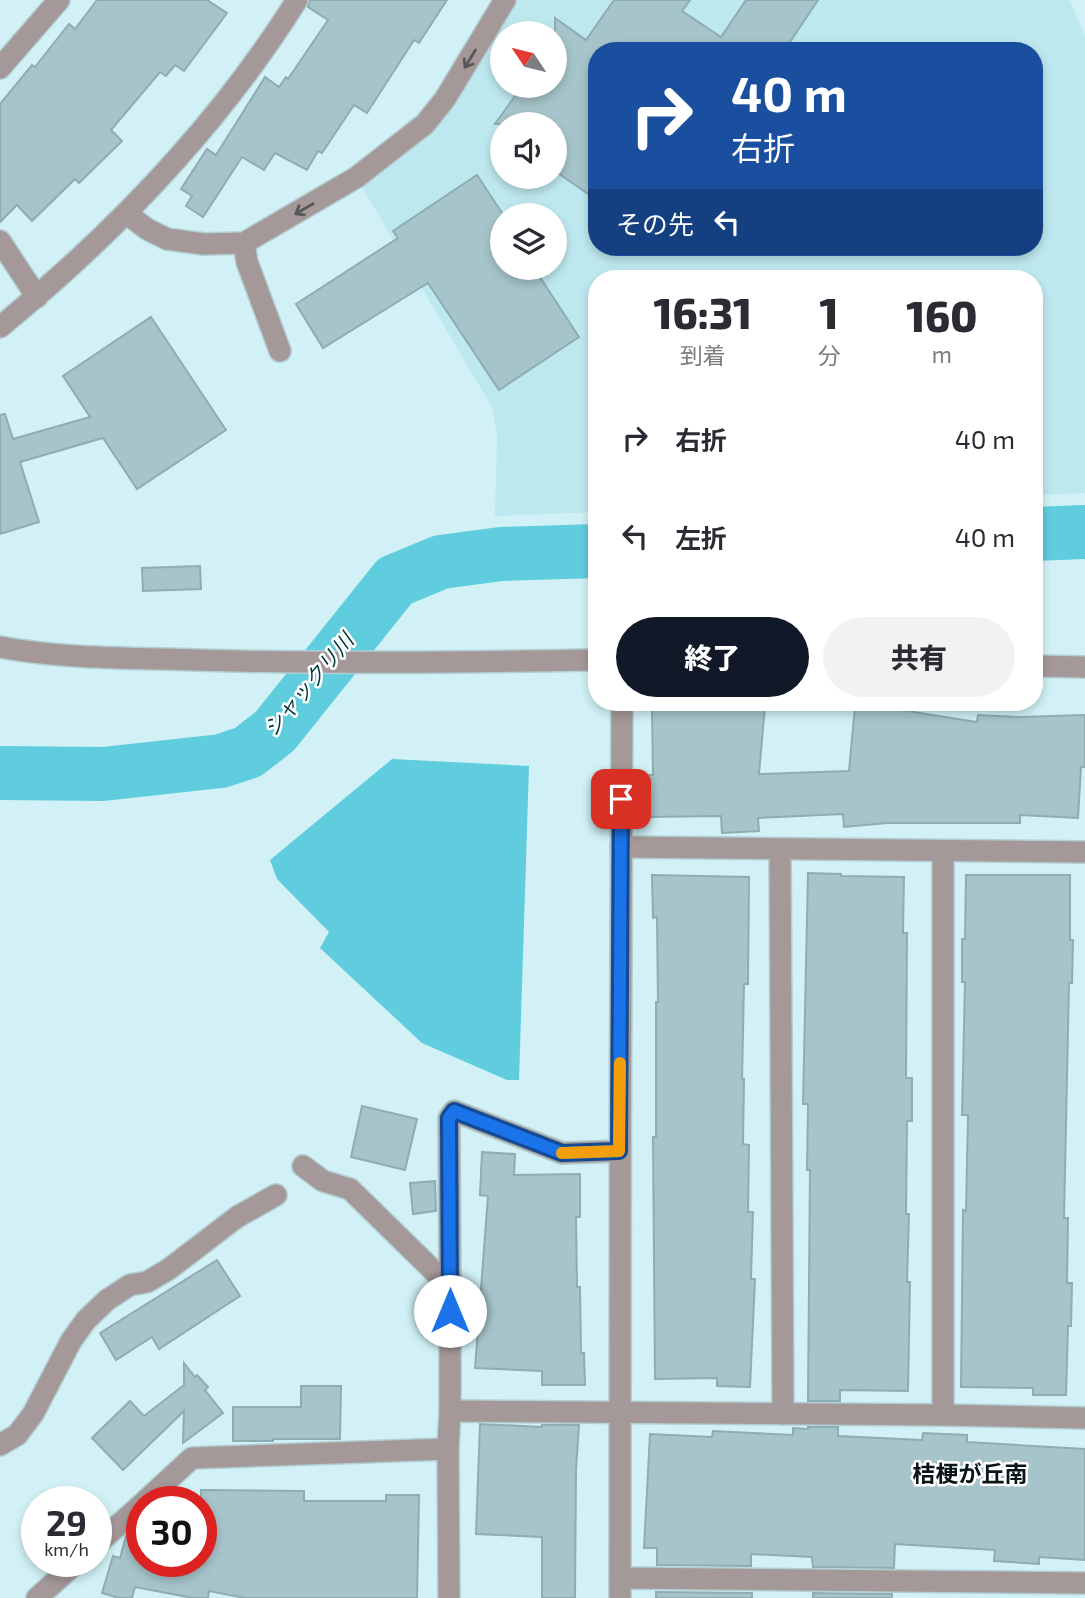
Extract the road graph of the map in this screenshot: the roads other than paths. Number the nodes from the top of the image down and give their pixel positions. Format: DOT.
graph roads {
  1 [pos="60,0"];
  2 [pos="297,0"];
  3 [pos="505,0"];
  4 [pos="0,68"];
  5 [pos="127,214"];
  6 [pos="0,241"];
  7 [pos="244,243"];
  8 [pos="37,297"];
  9 [pos="0,327"];
  10 [pos="281,351"];
  11 [pos="0,647"];
  12 [pos="588,660"];
  13 [pos="1043,666"];
  14 [pos="1085,667"];
  15 [pos="622,711"];
  16 [pos="621,847"];
  17 [pos="779,850"];
  18 [pos="943,850"];
  19 [pos="1085,852"];
  20 [pos="619,1151"];
  21 [pos="303,1166"];
  22 [pos="276,1195"];
  23 [pos="450,1287"];
  24 [pos="450,1411"];
  25 [pos="622,1414"];
  26 [pos="783,1415"];
  27 [pos="943,1415"];
  28 [pos="1085,1418"];
  29 [pos="0,1445"];
  30 [pos="448,1449"];
  31 [pos="162,1486"];
  32 [pos="126,1518"];
  33 [pos="112,1531"];
  34 [pos="65,1577"];
  35 [pos="1085,1583"];
  36 [pos="620,1588"];
  37 [pos="784,1588"];
  38 [pos="942,1590"];
  39 [pos="50,1595"];
  40 [pos="449,1598"];
  1 -- 4 [label="street"];
  2 -- 5 [label="street"];
  3 -- 7 [label="street, one-way"];
  5 -- 7 [label="street"];
  5 -- 8 [label="street"];
  6 -- 8 [label="street"];
  7 -- 10 [label="street"];
  8 -- 9 [label="street"];
  11 -- 12 [label="street"];
  13 -- 14 [label="street"];
  15 -- 16 [label="street"];
  16 -- 17 [label="street"];
  16 -- 20 [label="street"];
  17 -- 18 [label="street"];
  17 -- 26 [label="street"];
  18 -- 19 [label="street"];
  18 -- 27 [label="street"];
  20 -- 23 [label="street"];
  20 -- 25 [label="street"];
  21 -- 23 [label="street"];
  22 -- 29 [label="street"];
  23 -- 24 [label="street"];
  24 -- 25 [label="street"];
  24 -- 30 [label="street"];
  25 -- 26 [label="street"];
  25 -- 36 [label="street"];
  26 -- 27 [label="street"];
  27 -- 28 [label="street"];
  30 -- 31 [label="street"];
  30 -- 40 [label="street"];
  32 -- 33 [label="street"];
  34 -- 39 [label="street"];
  35 -- 38 [label="street"];
  36 -- 37 [label="street"];
  37 -- 38 [label="street"];
}
